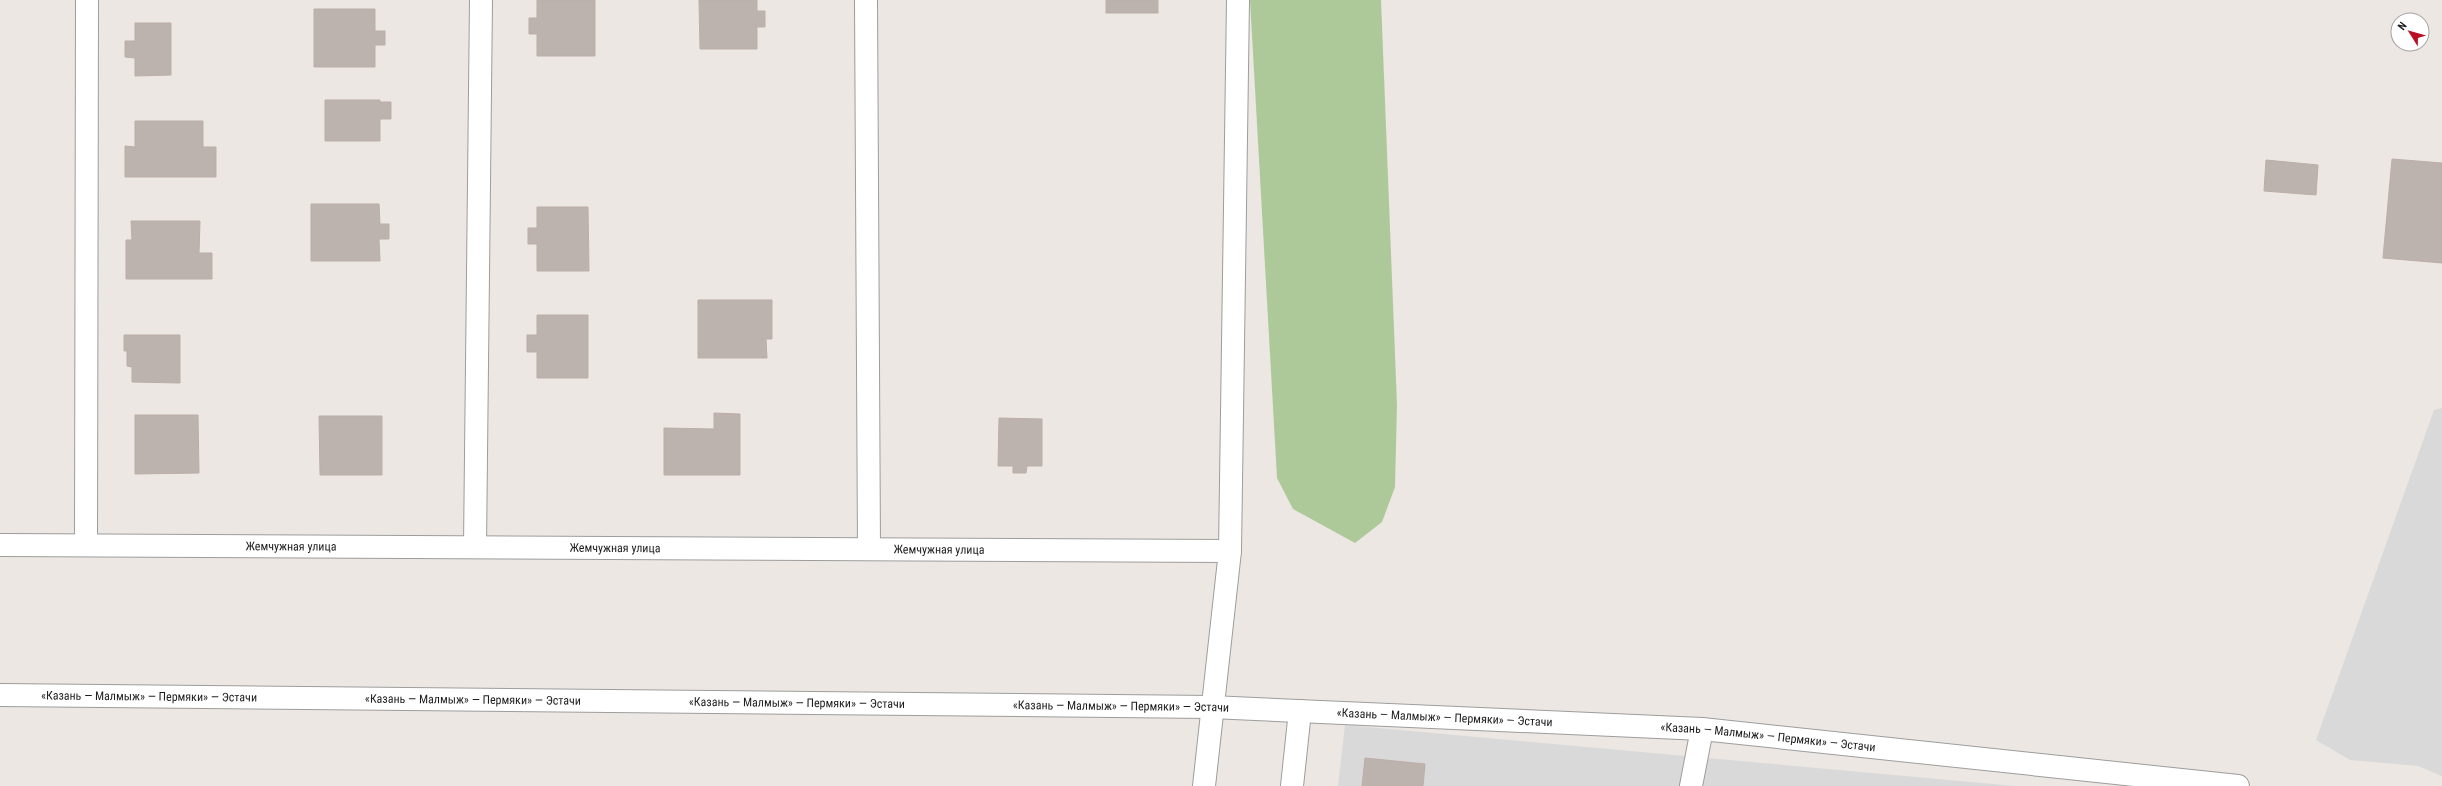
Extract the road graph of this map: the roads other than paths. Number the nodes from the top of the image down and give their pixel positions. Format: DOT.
graph roads {
  1 [pos="87,0"];
  2 [pos="481,0"];
  3 [pos="866,0"];
  4 [pos="1238,0"];
  5 [pos="0,545"];
  6 [pos="86,545"];
  7 [pos="475,547"];
  8 [pos="869,550"];
  9 [pos="1230,551"];
  10 [pos="0,695"];
  11 [pos="1211,707"];
  12 [pos="1300,711"];
  13 [pos="1702,729"];
  14 [pos="1204,786"];
  15 [pos="1292,786"];
  16 [pos="1691,786"];
  17 [pos="2238,786"];
  1 -- 6 [label="street"];
  2 -- 7 [label="street"];
  3 -- 8 [label="street"];
  4 -- 9 [label="street"];
  5 -- 6 [label="street, Жемчужная улица"];
  6 -- 7 [label="street, Жемчужная улица"];
  7 -- 8 [label="street, Жемчужная улица"];
  8 -- 9 [label="street, Жемчужная улица"];
  9 -- 11 [label="street"];
  10 -- 11 [label="street, «Казань — Малмыж» — Пермяки» — Эстачи"];
  11 -- 12 [label="street, «Казань — Малмыж» — Пермяки» — Эстачи"];
  11 -- 14 [label="street"];
  12 -- 13 [label="street, «Казань — Малмыж» — Пермяки» — Эстачи"];
  12 -- 15 [label="street"];
  13 -- 16 [label="street"];
  13 -- 17 [label="street, «Казань — Малмыж» — Пермяки» — Эстачи"];
}
